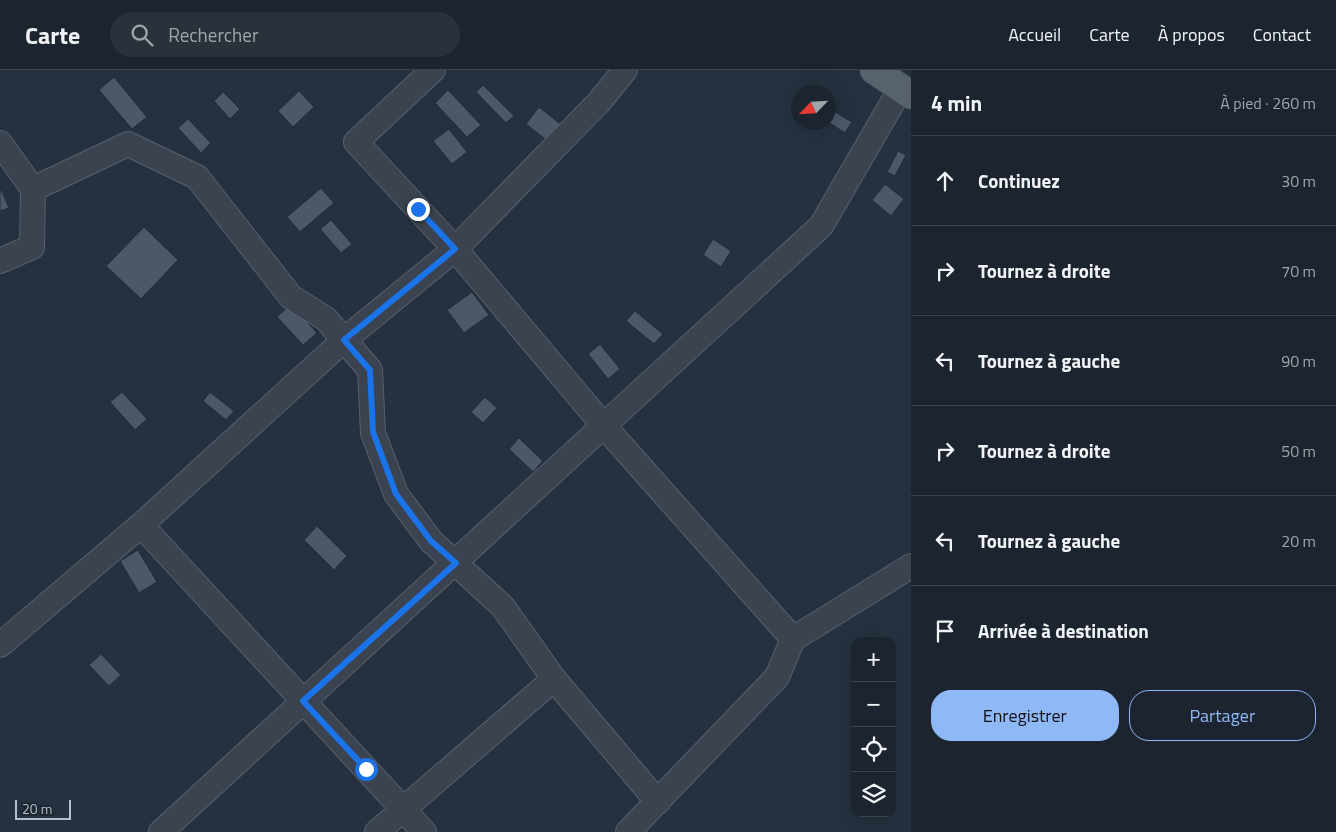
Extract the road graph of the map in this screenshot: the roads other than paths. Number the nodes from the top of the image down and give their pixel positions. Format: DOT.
graph roads {
  1 [pos="433,70"];
  2 [pos="625,70"];
  3 [pos="874,70"];
  4 [pos="906,91"];
  5 [pos="0,143"];
  6 [pos="33,189"];
  7 [pos="455,249"];
  8 [pos="0,260"];
  9 [pos="344,340"];
  10 [pos="604,426"];
  11 [pos="141,525"];
  12 [pos="456,563"];
  13 [pos="910,567"];
  14 [pos="793,639"];
  15 [pos="0,644"];
  16 [pos="554,679"];
  17 [pos="303,701"];
  18 [pos="658,802"];
  19 [pos="403,809"];
  20 [pos="161,832"];
  21 [pos="377,832"];
  22 [pos="424,832"];
  23 [pos="628,832"];
  1 -- 7 [label="street"];
  2 -- 7 [label="street"];
  3 -- 4 [label="main road"];
  4 -- 10 [label="street"];
  5 -- 6 [label="street"];
  6 -- 8 [label="street"];
  6 -- 9 [label="street"];
  7 -- 9 [label="street"];
  7 -- 10 [label="street"];
  9 -- 11 [label="street"];
  9 -- 12 [label="street"];
  10 -- 12 [label="street"];
  10 -- 14 [label="street"];
  11 -- 15 [label="street"];
  11 -- 17 [label="street"];
  12 -- 16 [label="street"];
  12 -- 17 [label="street"];
  13 -- 14 [label="street"];
  14 -- 18 [label="street"];
  16 -- 18 [label="street"];
  16 -- 19 [label="street"];
  17 -- 19 [label="street"];
  17 -- 20 [label="street"];
  18 -- 23 [label="street"];
  19 -- 21 [label="street"];
  19 -- 22 [label="street"];
}
